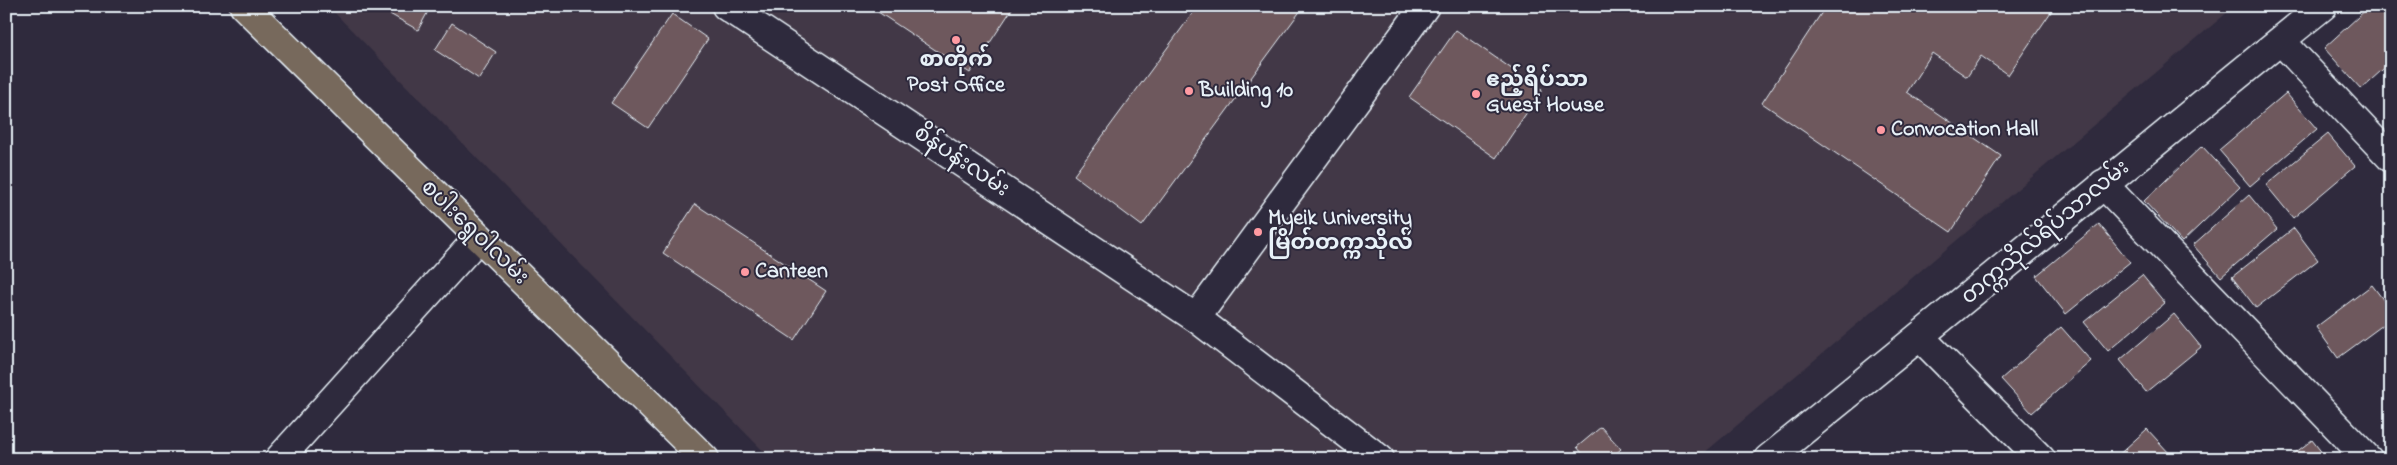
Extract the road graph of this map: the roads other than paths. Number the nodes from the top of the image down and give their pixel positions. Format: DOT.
graph roads {
  1 [pos="244,6"];
  2 [pos="726,6"];
  3 [pos="1425,6"];
  4 [pos="2323,6"];
  5 [pos="2281,40"];
  6 [pos="2391,158"];
  7 [pos="2103,184"];
  8 [pos="479,237"];
  9 [pos="1196,318"];
  10 [pos="1920,337"];
  11 [pos="279,459"];
  12 [pos="705,459"];
  13 [pos="1380,459"];
  14 [pos="1768,459"];
  15 [pos="2041,459"];
  16 [pos="2368,459"];
  1 -- 8 [label="main road, စပါးရွေဝါလမ်း"];
  2 -- 9 [label="street, စိန်ပန်းလမ်း"];
  3 -- 9 [label="street"];
  4 -- 5 [label="street, တက္ကသိုလ်ရိပ်သာလမ်း"];
  5 -- 6 [label="street"];
  5 -- 7 [label="street, တက္ကသိုလ်ရိပ်သာလမ်း"];
  7 -- 10 [label="street, တက္ကသိုလ်ရိပ်သာလမ်း"];
  7 -- 16 [label="street"];
  8 -- 11 [label="street"];
  8 -- 12 [label="main road, စပါးရွေဝါလမ်း"];
  9 -- 13 [label="street, စိန်ပန်းလမ်း"];
  10 -- 14 [label="street, တက္ကသိုလ်ရိပ်သာလမ်း"];
  10 -- 15 [label="street"];
}
